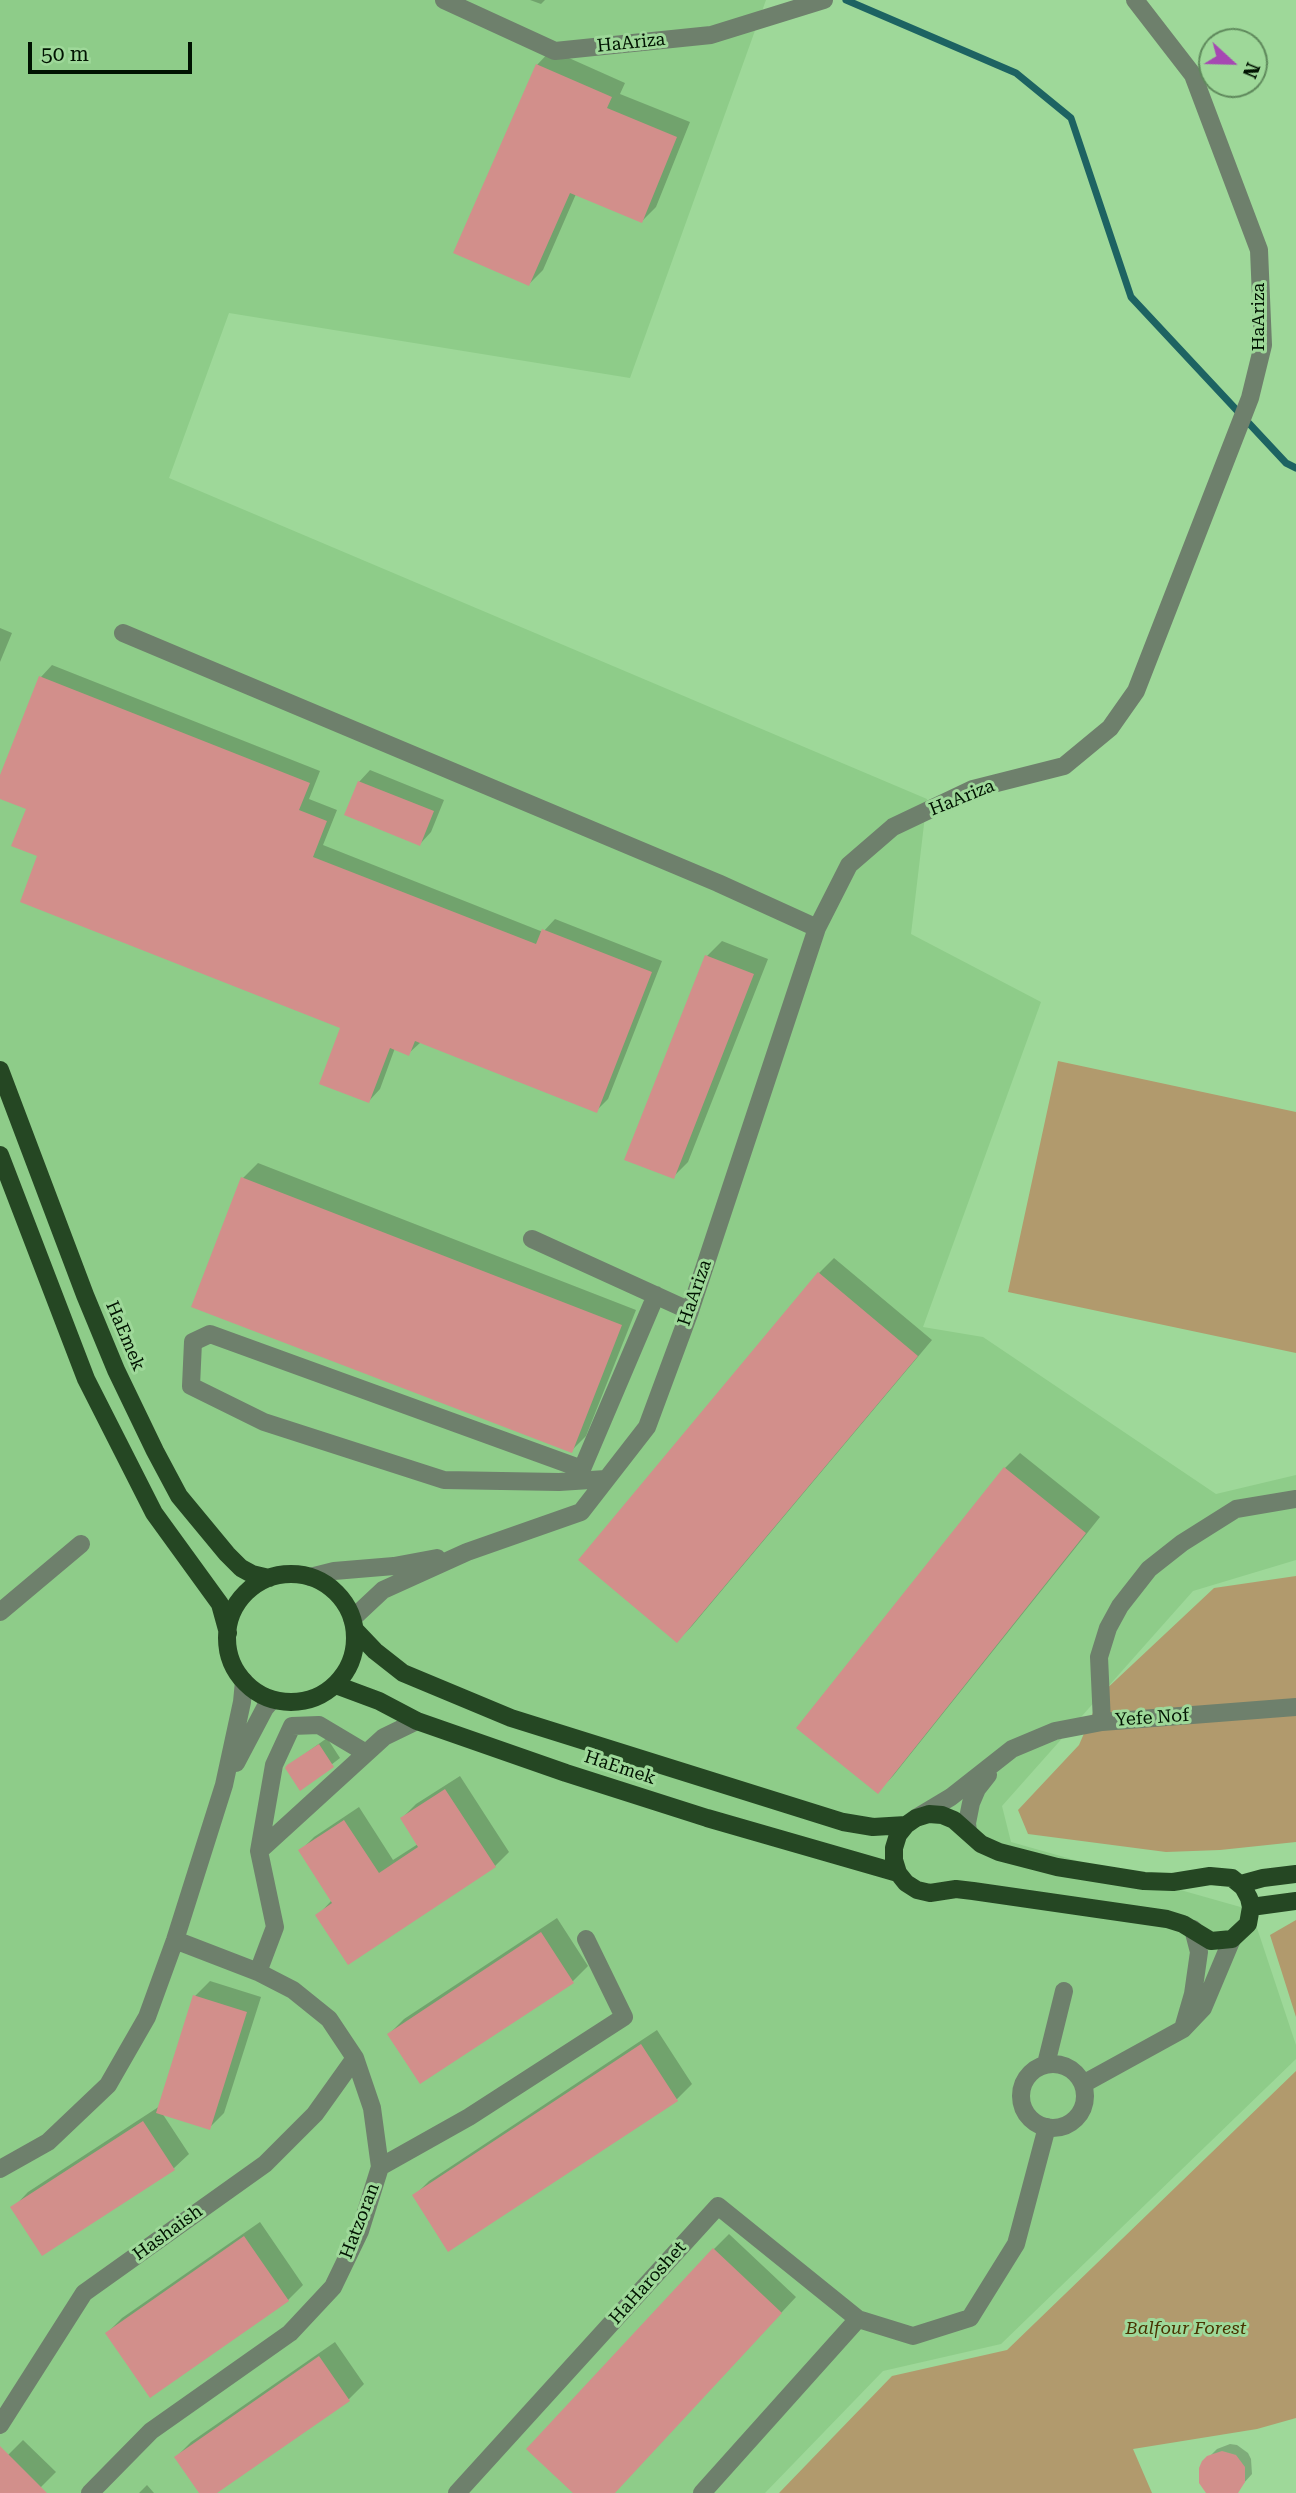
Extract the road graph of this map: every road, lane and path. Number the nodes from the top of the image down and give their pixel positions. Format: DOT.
graph roads {
  1 [pos="444,0"];
  2 [pos="824,0"];
  3 [pos="1135,0"];
  4 [pos="122,633"];
  5 [pos="817,928"];
  6 [pos="0,1070"];
  7 [pos="0,1155"];
  8 [pos="532,1239"];
  9 [pos="656,1296"];
  10 [pos="690,1311"];
  11 [pos="582,1469"];
  12 [pos="606,1479"];
  13 [pos="1296,1499"];
  14 [pos="81,1545"];
  15 [pos="467,1552"];
  16 [pos="310,1577"];
  17 [pos="269,1578"];
  18 [pos="0,1612"];
  19 [pos="353,1624"];
  20 [pos="228,1633"];
  21 [pos="244,1681"];
  22 [pos="336,1685"];
  23 [pos="272,1700"];
  24 [pos="1296,1707"];
  25 [pos="418,1721"];
  26 [pos="1102,1722"];
  27 [pos="1012,1749"];
  28 [pos="366,1753"];
  29 [pos="224,1785"];
  30 [pos="911,1821"];
  31 [pos="968,1832"];
  32 [pos="259,1851"];
  33 [pos="898,1872"];
  34 [pos="1296,1874"];
  35 [pos="1241,1884"];
  36 [pos="1296,1901"];
  37 [pos="1251,1907"];
  38 [pos="1194,1929"];
  39 [pos="586,1939"];
  40 [pos="1232,1939"];
  41 [pos="175,1940"];
  42 [pos="258,1972"];
  43 [pos="1063,1991"];
  44 [pos="1183,2029"];
  45 [pos="355,2058"];
  46 [pos="1046,2064"];
  47 [pos="1083,2084"];
  48 [pos="1047,2127"];
  49 [pos="380,2166"];
  50 [pos="0,2169"];
  51 [pos="858,2319"];
  52 [pos="0,2425"];
  53 [pos="90,2493"];
  54 [pos="457,2493"];
  55 [pos="702,2493"];
  1 -- 2 [label="street, HaAriza"];
  3 -- 5 [label="street, HaAriza"];
  4 -- 5 [label="street"];
  5 -- 10 [label="street, HaAriza"];
  6 -- 17 [label="main road, HaEmek"];
  7 -- 20 [label="main road"];
  8 -- 9 [label="street"];
  9 -- 10 [label="street"];
  9 -- 11 [label="street"];
  10 -- 12 [label="street, HaAriza"];
  11 -- 12 [label="street"];
  11 -- 12 [label="street"];
  12 -- 15 [label="street, HaAriza"];
  13 -- 26 [label="street"];
  14 -- 18 [label="street"];
  15 -- 16 [label="street, HaAriza"];
  15 -- 19 [label="street, HaAriza"];
  16 -- 17 [label="main road"];
  16 -- 19 [label="main road"];
  17 -- 20 [label="main road"];
  19 -- 22 [label="main road"];
  19 -- 30 [label="main road, HaEmek"];
  20 -- 21 [label="main road"];
  21 -- 23 [label="main road"];
  21 -- 29 [label="street"];
  22 -- 23 [label="main road"];
  22 -- 25 [label="main road, HaEmek"];
  23 -- 29 [label="street"];
  24 -- 26 [label="street, Yefe Nof"];
  25 -- 28 [label="street"];
  25 -- 33 [label="main road, HaEmek"];
  26 -- 27 [label="street, Yefe Nof"];
  27 -- 30 [label="street, Yefe Nof"];
  27 -- 31 [label="street, Yefe Nof"];
  28 -- 32 [label="street"];
  28 -- 32 [label="street"];
  29 -- 41 [label="street"];
  30 -- 31 [label="main road, HaEmek"];
  30 -- 33 [label="main road"];
  31 -- 35 [label="main road, HaEmek"];
  32 -- 42 [label="street"];
  33 -- 38 [label="main road, HaEmek"];
  34 -- 35 [label="main road, HaEmek"];
  35 -- 37 [label="main road"];
  36 -- 37 [label="main road"];
  37 -- 40 [label="main road"];
  38 -- 40 [label="main road, HaEmek"];
  38 -- 44 [label="street"];
  39 -- 49 [label="street"];
  40 -- 44 [label="street"];
  41 -- 42 [label="street, Hatzoran"];
  41 -- 50 [label="street"];
  42 -- 45 [label="street, Hatzoran"];
  43 -- 46 [label="street"];
  44 -- 47 [label="street"];
  45 -- 49 [label="street, Hatzoran"];
  45 -- 52 [label="street, Hashaish"];
  46 -- 47 [label="street"];
  46 -- 48 [label="street"];
  47 -- 48 [label="street"];
  48 -- 51 [label="street, HaHaroshet"];
  49 -- 53 [label="street, Hatzoran"];
  51 -- 54 [label="street, HaHaroshet"];
  51 -- 55 [label="street"];
}
